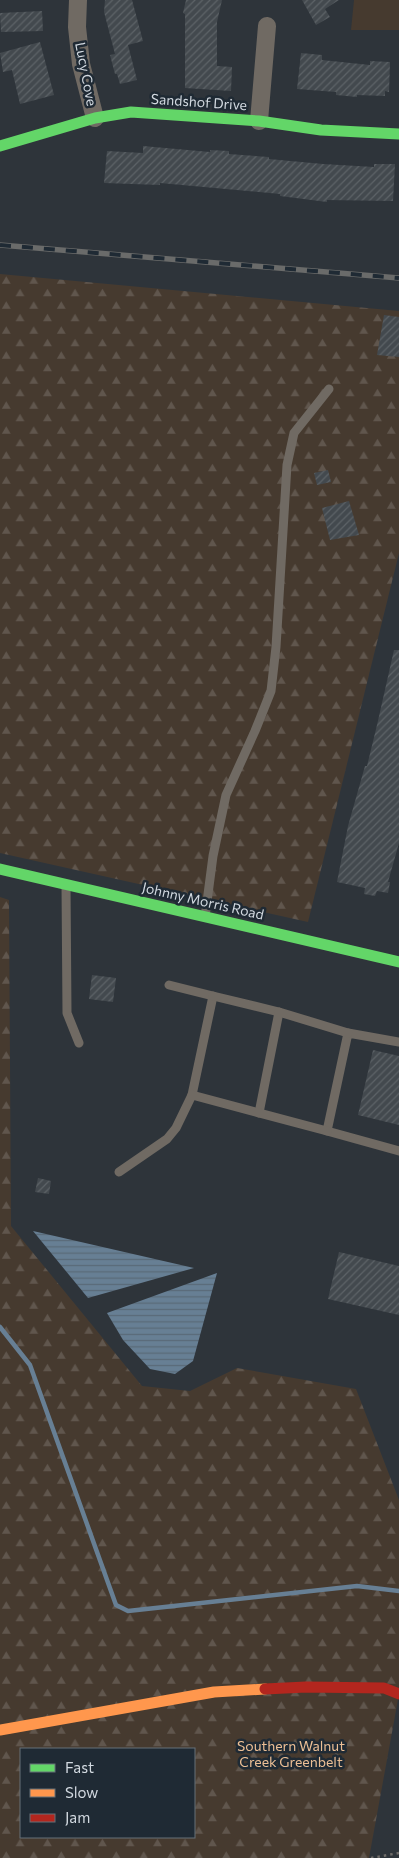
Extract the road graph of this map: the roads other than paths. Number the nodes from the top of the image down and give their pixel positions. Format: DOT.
graph roads {
  1 [pos="78,0"];
  2 [pos="267,26"];
  3 [pos="94,118"];
  4 [pos="259,121"];
  5 [pos="399,134"];
  6 [pos="0,146"];
  7 [pos="329,389"];
  8 [pos="0,869"];
  9 [pos="66,884"];
  10 [pos="205,917"];
  11 [pos="399,962"];
  12 [pos="170,985"];
  13 [pos="213,996"];
  14 [pos="279,1012"];
  15 [pos="348,1033"];
  16 [pos="399,1042"];
  17 [pos="79,1043"];
  18 [pos="192,1095"];
  19 [pos="259,1113"];
  20 [pos="327,1131"];
  21 [pos="399,1151"];
  22 [pos="119,1172"];
  23 [pos="399,1694"];
  24 [pos="0,1730"];
  1 -- 3 [label="street, Lucy Cove"];
  2 -- 4 [label="street"];
  3 -- 4 [label="street, Sandshof Drive"];
  3 -- 6 [label="street, Sandshof Drive"];
  4 -- 5 [label="street, Sandshof Drive"];
  7 -- 10 [label="lane"];
  8 -- 9 [label="street, Johnny Morris Road"];
  9 -- 10 [label="street, Johnny Morris Road"];
  9 -- 17 [label="lane"];
  10 -- 11 [label="street, Johnny Morris Road"];
  12 -- 13 [label="lane"];
  13 -- 14 [label="lane"];
  13 -- 18 [label="lane"];
  14 -- 15 [label="lane"];
  14 -- 19 [label="lane"];
  15 -- 16 [label="lane"];
  15 -- 20 [label="lane"];
  18 -- 19 [label="lane"];
  18 -- 22 [label="lane"];
  19 -- 20 [label="lane"];
  20 -- 21 [label="lane"];
  23 -- 24 [label="street"];
}
